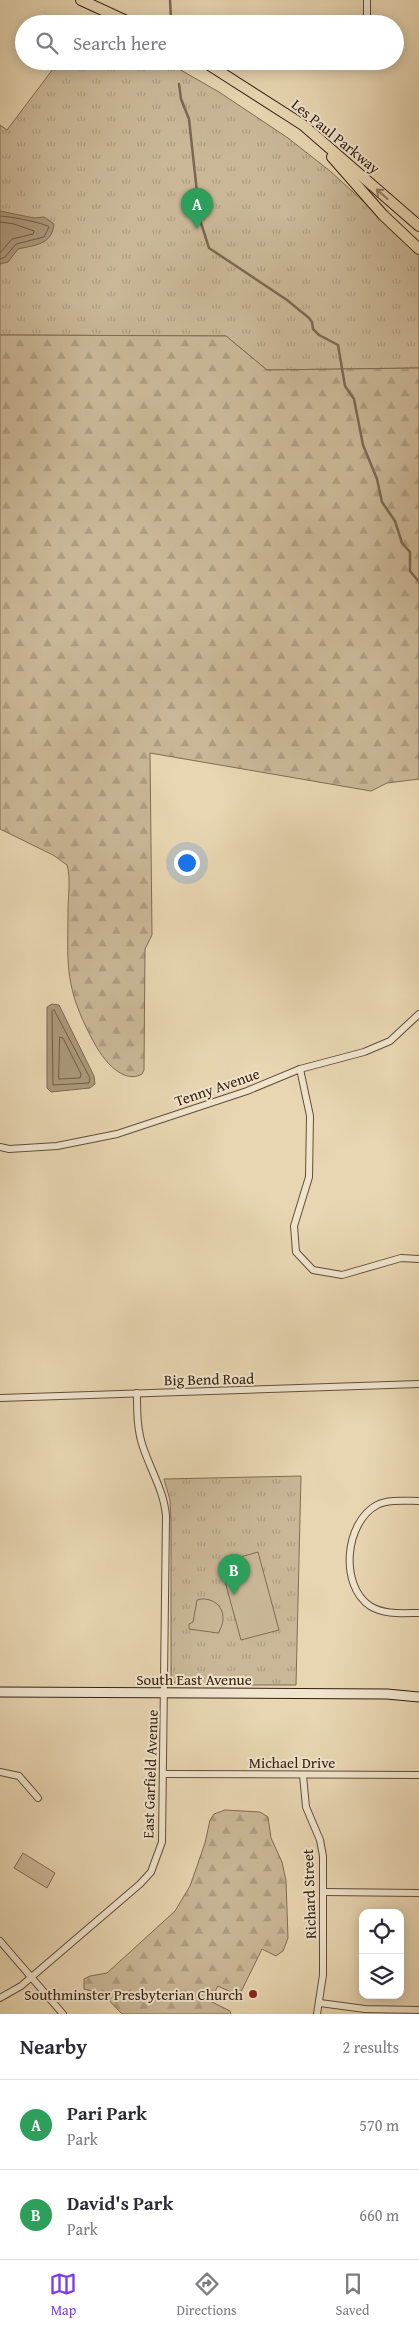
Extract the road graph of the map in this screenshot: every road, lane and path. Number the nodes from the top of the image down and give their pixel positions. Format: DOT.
graph roads {
  1 [pos="82,0"];
  2 [pos="367,0"];
  3 [pos="113,15"];
  4 [pos="367,15"];
  5 [pos="217,70"];
  6 [pos="303,125"];
  7 [pos="419,226"];
  8 [pos="419,250"];
  9 [pos="419,1014"];
  10 [pos="300,1070"];
  11 [pos="0,1147"];
  12 [pos="9,1149"];
  13 [pos="0,1152"];
  14 [pos="419,1259"];
  15 [pos="419,1384"];
  16 [pos="137,1393"];
  17 [pos="0,1398"];
  18 [pos="419,1501"];
  19 [pos="419,1613"];
  20 [pos="419,1691"];
  21 [pos="0,1692"];
  22 [pos="165,1693"];
  23 [pos="388,1694"];
  24 [pos="419,1698"];
  25 [pos="0,1772"];
  26 [pos="164,1774"];
  27 [pos="303,1775"];
  28 [pos="419,1775"];
  29 [pos="38,1798"];
  30 [pos="324,1892"];
  31 [pos="419,1893"];
  32 [pos="0,1941"];
  33 [pos="31,1977"];
  34 [pos="0,1998"];
  35 [pos="320,2003"];
  36 [pos="419,2010"];
  37 [pos="63,2014"];
  38 [pos="317,2014"];
  1 -- 3 [label="main road"];
  2 -- 4 [label="street"];
  5 -- 6 [label="main road, Les Paul Parkway"];
  7 -- 6 [label="main road, Les Paul Parkway, one-way"];
  6 -- 8 [label="main road"];
  9 -- 10 [label="street, Tenny Avenue"];
  10 -- 12 [label="street, Tenny Avenue"];
  10 -- 14 [label="street"];
  11 -- 12 [label="street, Tenny Avenue"];
  12 -- 13 [label="street, Tenny Avenue"];
  15 -- 16 [label="street, Big Bend Road"];
  16 -- 17 [label="street, Big Bend Road"];
  16 -- 22 [label="street, East Garfield Avenue"];
  18 -- 19 [label="street"];
  20 -- 23 [label="main road, South East Avenue"];
  21 -- 22 [label="main road, South East Avenue"];
  22 -- 23 [label="main road, South East Avenue"];
  22 -- 26 [label="street, East Garfield Avenue"];
  23 -- 24 [label="main road, South East Avenue"];
  25 -- 29 [label="street"];
  26 -- 27 [label="street, Michael Drive"];
  26 -- 33 [label="street, East Garfield Avenue"];
  27 -- 28 [label="street, Michael Drive"];
  27 -- 30 [label="street, Richard Street"];
  30 -- 31 [label="street"];
  30 -- 35 [label="street, Richard Street"];
  32 -- 33 [label="street"];
  33 -- 34 [label="street, East Garfield Avenue"];
  33 -- 37 [label="street"];
  35 -- 36 [label="street"];
  35 -- 38 [label="street, Richard Street"];
}
